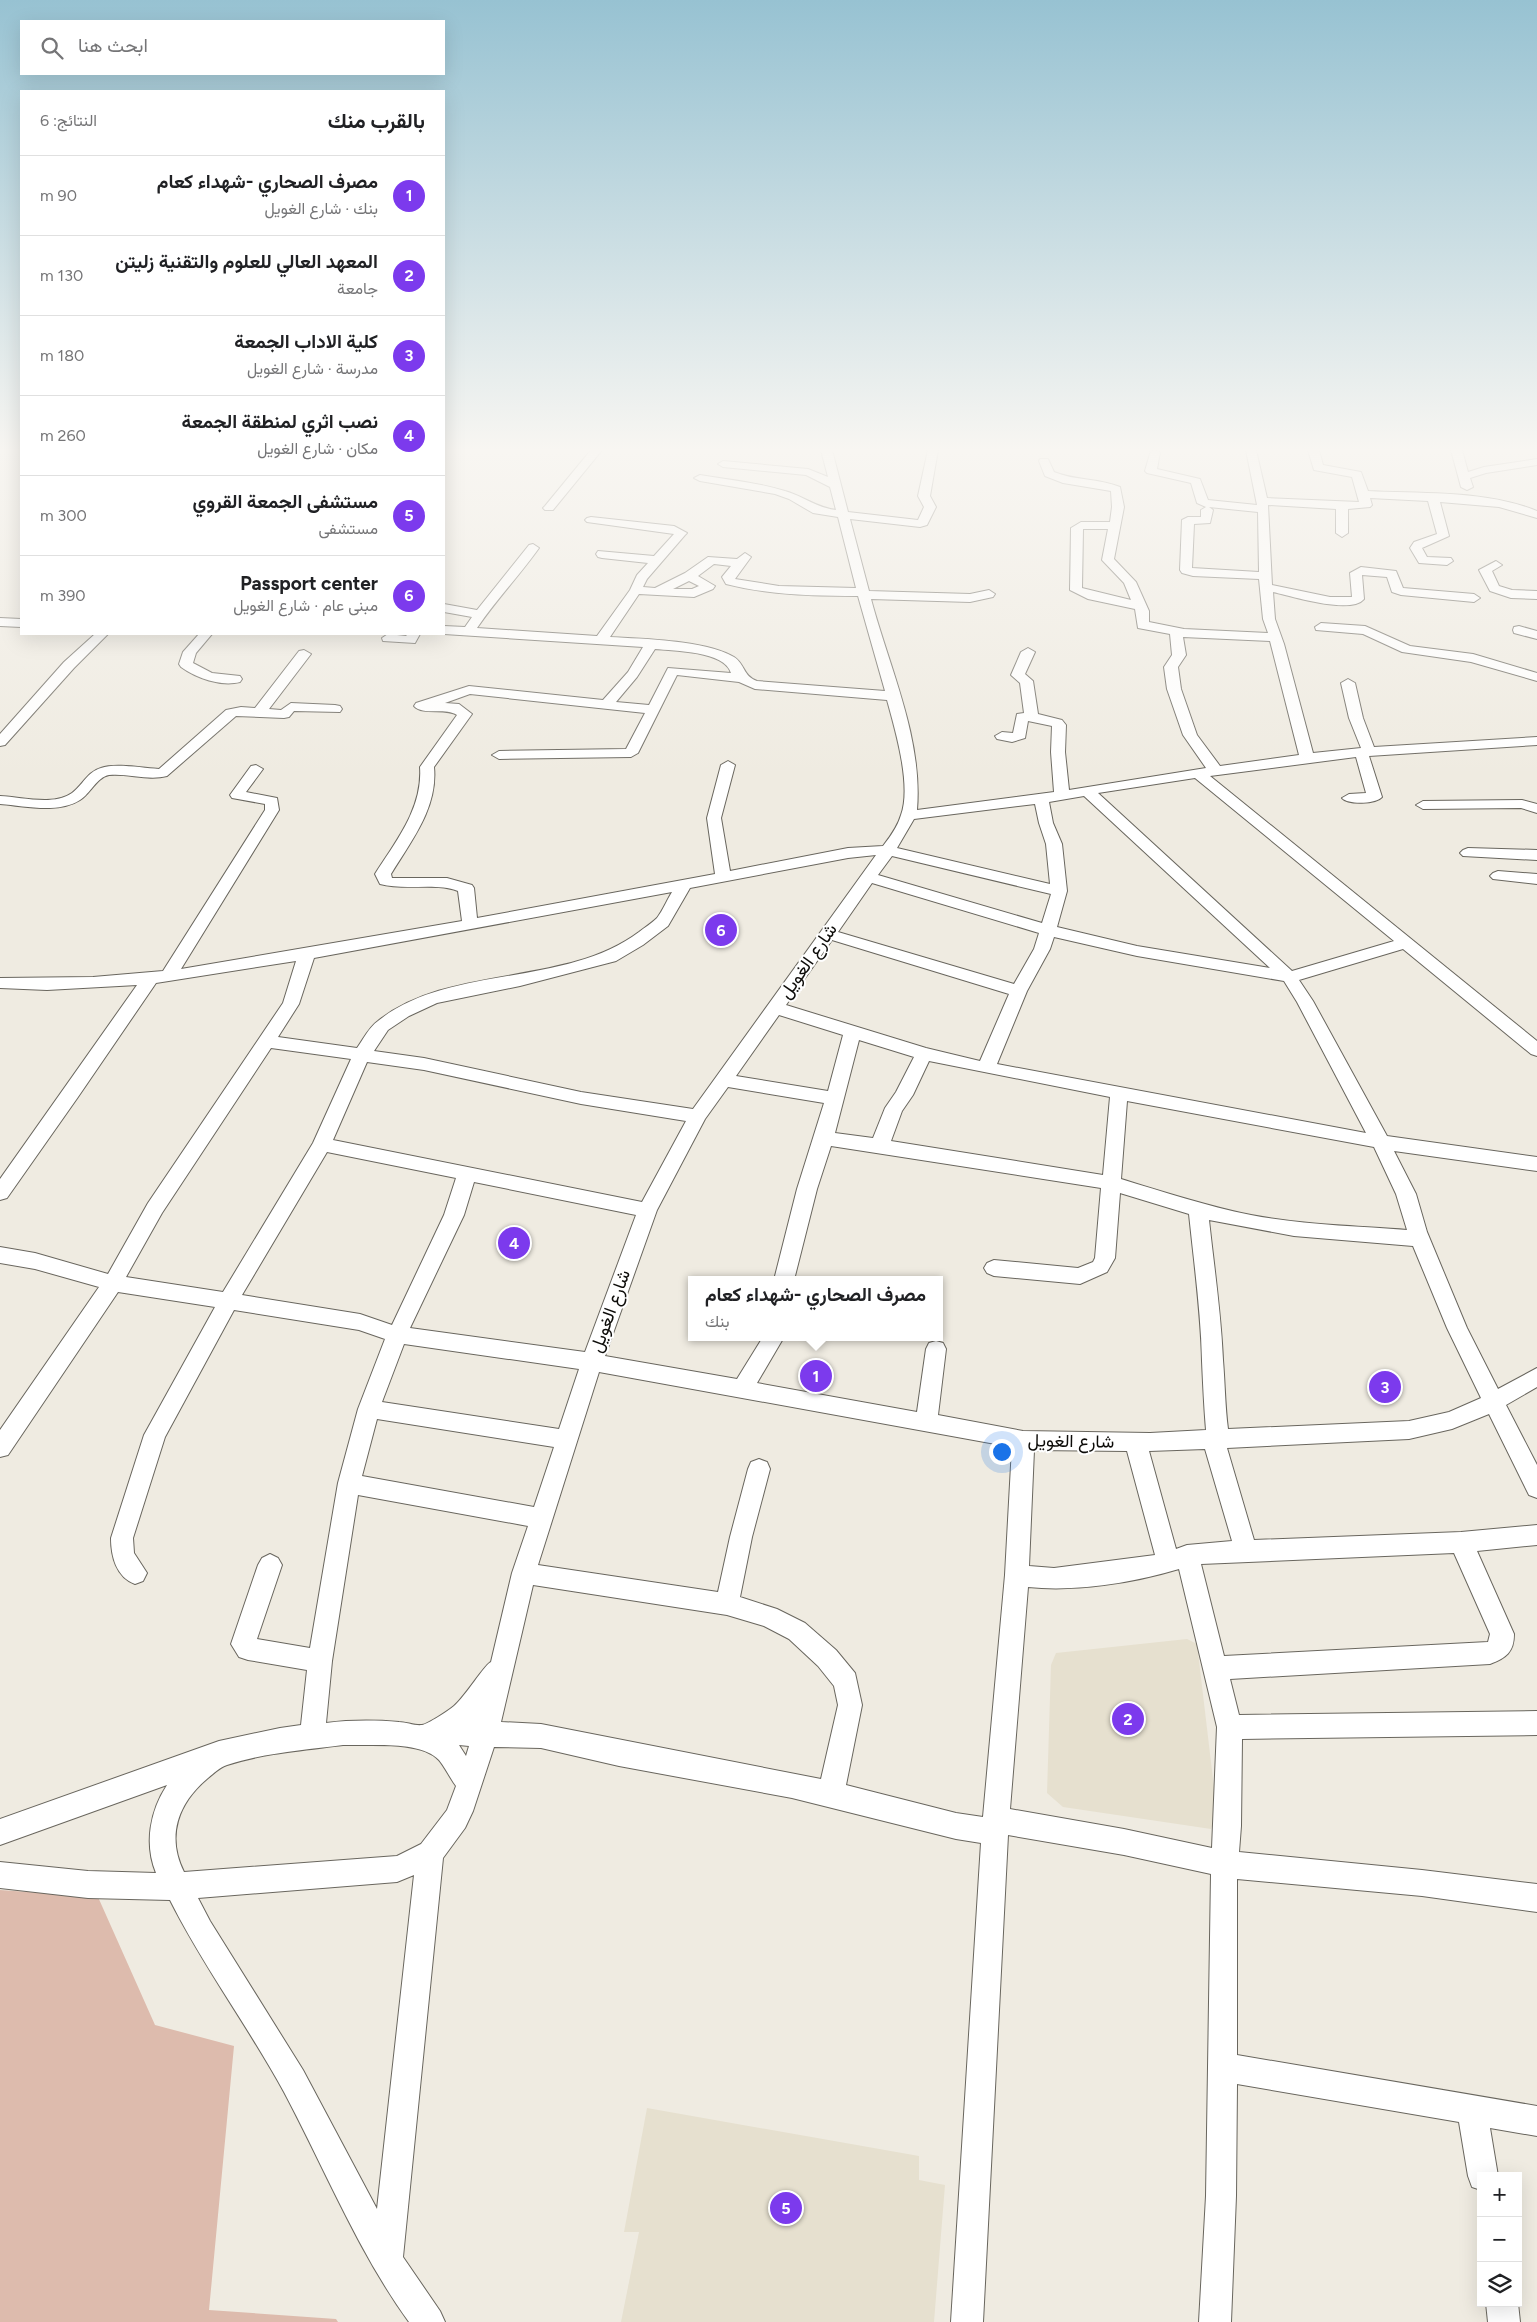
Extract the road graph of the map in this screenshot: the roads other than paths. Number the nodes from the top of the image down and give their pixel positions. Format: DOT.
graph roads {
  1 [pos="525,558"];
  2 [pos="642,558"];
  3 [pos="854,558"];
  4 [pos="1076,558"];
  5 [pos="1108,558"];
  6 [pos="1186,558"];
  7 [pos="1264,558"];
  8 [pos="1421,558"];
  9 [pos="657,560"];
  10 [pos="1447,561"];
  11 [pos="1496,565"];
  12 [pos="689,576"];
  13 [pos="730,581"];
  14 [pos="1265,582"];
  15 [pos="709,586"];
  16 [pos="636,590"];
  17 [pos="657,592"];
  18 [pos="864,594"];
  19 [pos="989,594"];
  20 [pos="1537,595"];
  21 [pos="1474,598"];
  22 [pos="1140,606"];
  23 [pos="445,608"];
  24 [pos="480,614"];
  25 [pos="0,622"];
  26 [pos="20,623"];
  27 [pos="1321,628"];
  28 [pos="445,630"];
  29 [pos="1519,630"];
  30 [pos="468,632"];
  31 [pos="1176,632"];
  32 [pos="101,635"];
  33 [pos="205,635"];
  34 [pos="413,635"];
  35 [pos="1537,635"];
  36 [pos="1276,637"];
  37 [pos="388,638"];
  38 [pos="600,640"];
  39 [pos="651,644"];
  40 [pos="1028,652"];
  41 [pos="304,654"];
  42 [pos="1537,677"];
  43 [pos="743,678"];
  44 [pos="235,679"];
  45 [pos="1348,683"];
  46 [pos="893,696"];
  47 [pos="608,705"];
  48 [pos="335,709"];
  49 [pos="654,710"];
  50 [pos="259,712"];
  51 [pos="1031,717"];
  52 [pos="1002,736"];
  53 [pos="1537,741"];
  54 [pos="0,742"];
  55 [pos="1365,751"];
  56 [pos="499,755"];
  57 [pos="1307,758"];
  58 [pos="728,765"];
  59 [pos="256,769"];
  60 [pos="1216,771"];
  61 [pos="1198,773"];
  62 [pos="1086,790"];
  63 [pos="1062,795"];
  64 [pos="1349,798"];
  65 [pos="1041,799"];
  66 [pos="0,800"];
  67 [pos="1423,805"];
  68 [pos="1537,808"];
  69 [pos="909,815"];
  70 [pos="887,850"];
  71 [pos="1468,853"];
  72 [pos="1537,855"];
  73 [pos="723,876"];
  74 [pos="1498,876"];
  75 [pos="868,877"];
  76 [pos="1537,879"];
  77 [pos="685,884"];
  78 [pos="1059,891"];
  79 [pos="470,925"];
  80 [pos="1048,930"];
  81 [pos="828,934"];
  82 [pos="1407,943"];
  83 [pos="308,954"];
  84 [pos="169,975"];
  85 [pos="150,977"];
  86 [pos="1289,977"];
  87 [pos="0,983"];
  88 [pos="1019,991"];
  89 [pos="775,1008"];
  90 [pos="852,1032"];
  91 [pos="265,1041"];
  92 [pos="1537,1050"];
  93 [pos="924,1054"];
  94 [pos="361,1056"];
  95 [pos="986,1068"];
  96 [pos="724,1080"];
  97 [pos="1119,1093"];
  98 [pos="834,1098"];
  99 [pos="698,1116"];
  100 [pos="824,1138"];
  101 [pos="1381,1142"];
  102 [pos="322,1144"];
  103 [pos="880,1146"];
  104 [pos="1535,1167"];
  105 [pos="468,1172"];
  106 [pos="1110,1183"];
  107 [pos="0,1193"];
  108 [pos="647,1210"];
  109 [pos="1198,1210"];
  110 [pos="1420,1239"];
  111 [pos="0,1255"];
  112 [pos="994,1268"];
  113 [pos="785,1276"];
  114 [pos="113,1283"];
  115 [pos="229,1300"];
  116 [pos="397,1335"];
  117 [pos="772,1341"];
  118 [pos="936,1349"];
  119 [pos="592,1362"];
  120 [pos="1537,1377"];
  121 [pos="744,1388"];
  122 [pos="1493,1402"];
  123 [pos="369,1409"];
  124 [pos="926,1423"];
  125 [pos="1215,1438"];
  126 [pos="567,1440"];
  127 [pos="1023,1440"];
  128 [pos="1136,1442"];
  129 [pos="0,1448"];
  130 [pos="759,1469"];
  131 [pos="349,1483"];
  132 [pos="1537,1488"];
  133 [pos="543,1519"];
  134 [pos="1537,1535"];
  135 [pos="1461,1542"];
  136 [pos="1246,1551"];
  137 [pos="1178,1559"];
  138 [pos="270,1564"];
  139 [pos="135,1573"];
  140 [pos="524,1573"];
  141 [pos="1018,1574"];
  142 [pos="727,1604"];
  143 [pos="505,1658"];
  144 [pos="320,1661"];
  145 [pos="1215,1668"];
  146 [pos="1537,1723"];
  147 [pos="1230,1727"];
  148 [pos="486,1733"];
  149 [pos="426,1734"];
  150 [pos="312,1737"];
  151 [pos="219,1754"];
  152 [pos="469,1783"];
  153 [pos="831,1793"];
  154 [pos="996,1826"];
  155 [pos="0,1832"];
  156 [pos="430,1853"];
  157 [pos="1224,1864"];
  158 [pos="0,1875"];
  159 [pos="178,1886"];
  160 [pos="1537,1898"];
  161 [pos="1222,2068"];
  162 [pos="1472,2110"];
  163 [pos="1537,2121"];
  164 [pos="1482,2172"];
  165 [pos="387,2260"];
  166 [pos="1502,2307"];
  167 [pos="429,2322"];
  168 [pos="967,2322"];
  169 [pos="1215,2322"];
  170 [pos="1504,2322"];
  1 -- 24 [label="street"];
  2 -- 9 [label="street"];
  3 -- 18 [label="street, شارع الغويل"];
  4 -- 22 [label="street"];
  5 -- 22 [label="street"];
  6 -- 14 [label="street"];
  7 -- 14 [label="street"];
  8 -- 10 [label="street"];
  9 -- 16 [label="street"];
  11 -- 20 [label="street"];
  12 -- 13 [label="street"];
  12 -- 15 [label="street"];
  12 -- 17 [label="street"];
  13 -- 15 [label="street"];
  13 -- 18 [label="street"];
  14 -- 21 [label="street"];
  14 -- 36 [label="street"];
  15 -- 17 [label="street"];
  16 -- 17 [label="street"];
  16 -- 38 [label="street"];
  18 -- 19 [label="street"];
  18 -- 46 [label="street, شارع الغويل"];
  22 -- 31 [label="street"];
  23 -- 24 [label="street"];
  24 -- 30 [label="street"];
  25 -- 26 [label="street"];
  27 -- 42 [label="street"];
  28 -- 30 [label="street"];
  29 -- 35 [label="street"];
  30 -- 38 [label="street"];
  31 -- 36 [label="street"];
  31 -- 60 [label="street"];
  32 -- 54 [label="street"];
  33 -- 44 [label="street"];
  34 -- 37 [label="street"];
  36 -- 57 [label="street"];
  38 -- 39 [label="street"];
  39 -- 43 [label="street"];
  39 -- 47 [label="street"];
  40 -- 51 [label="street"];
  41 -- 50 [label="street"];
  43 -- 46 [label="street"];
  43 -- 49 [label="street"];
  45 -- 55 [label="street"];
  46 -- 69 [label="street, شارع الغويل"];
  47 -- 49 [label="street"];
  47 -- 79 [label="street"];
  48 -- 50 [label="street"];
  49 -- 56 [label="street"];
  50 -- 66 [label="street"];
  51 -- 52 [label="street"];
  51 -- 63 [label="street"];
  53 -- 55 [label="street"];
  55 -- 57 [label="street"];
  55 -- 64 [label="street"];
  57 -- 60 [label="street"];
  58 -- 73 [label="street"];
  59 -- 84 [label="street"];
  60 -- 61 [label="street"];
  61 -- 62 [label="street"];
  61 -- 82 [label="street"];
  62 -- 63 [label="street"];
  62 -- 86 [label="street"];
  63 -- 65 [label="street"];
  65 -- 69 [label="street"];
  65 -- 78 [label="street"];
  67 -- 68 [label="street"];
  69 -- 70 [label="street, شارع الغويل"];
  70 -- 73 [label="street"];
  70 -- 75 [label="street, شارع الغويل"];
  70 -- 78 [label="street"];
  71 -- 72 [label="street"];
  73 -- 77 [label="street"];
  74 -- 76 [label="street"];
  75 -- 80 [label="street"];
  75 -- 81 [label="street, شارع الغويل"];
  77 -- 79 [label="street"];
  77 -- 94 [label="street"];
  78 -- 80 [label="street"];
  79 -- 83 [label="street"];
  80 -- 86 [label="street"];
  80 -- 88 [label="street"];
  81 -- 88 [label="street"];
  81 -- 89 [label="street, شارع الغويل"];
  82 -- 86 [label="street"];
  82 -- 92 [label="street"];
  83 -- 84 [label="street"];
  83 -- 91 [label="street"];
  84 -- 85 [label="street"];
  85 -- 87 [label="street"];
  85 -- 107 [label="street"];
  86 -- 101 [label="street"];
  88 -- 95 [label="street"];
  89 -- 90 [label="street"];
  89 -- 96 [label="street, شارع الغويل"];
  90 -- 93 [label="street"];
  90 -- 98 [label="street"];
  91 -- 94 [label="street"];
  91 -- 114 [label="street"];
  93 -- 95 [label="street"];
  93 -- 103 [label="street"];
  94 -- 99 [label="street"];
  94 -- 102 [label="street"];
  95 -- 97 [label="street"];
  96 -- 98 [label="street"];
  96 -- 99 [label="street, شارع الغويل"];
  97 -- 101 [label="street"];
  97 -- 106 [label="street"];
  98 -- 100 [label="street"];
  99 -- 108 [label="street, شارع الغويل"];
  100 -- 103 [label="street"];
  100 -- 113 [label="street"];
  101 -- 104 [label="street"];
  101 -- 110 [label="street"];
  102 -- 105 [label="street"];
  102 -- 115 [label="street"];
  103 -- 106 [label="street"];
  105 -- 108 [label="street"];
  105 -- 116 [label="street"];
  106 -- 109 [label="street"];
  106 -- 112 [label="street"];
  108 -- 119 [label="street, شارع الغويل"];
  109 -- 110 [label="street"];
  109 -- 125 [label="street"];
  110 -- 122 [label="street"];
  111 -- 114 [label="street"];
  114 -- 115 [label="street"];
  114 -- 129 [label="street"];
  115 -- 116 [label="street"];
  115 -- 139 [label="street"];
  116 -- 119 [label="street"];
  116 -- 123 [label="street"];
  117 -- 121 [label="street"];
  118 -- 124 [label="street"];
  119 -- 121 [label="street, شارع الغويل"];
  119 -- 126 [label="street"];
  120 -- 122 [label="street, شارع الغويل"];
  121 -- 124 [label="street, شارع الغويل"];
  122 -- 125 [label="street, شارع الغويل"];
  122 -- 132 [label="street"];
  123 -- 126 [label="street"];
  123 -- 131 [label="street"];
  124 -- 127 [label="street, شارع الغويل"];
  125 -- 128 [label="street, شارع الغويل"];
  125 -- 136 [label="street"];
  126 -- 133 [label="street"];
  127 -- 128 [label="street, شارع الغويل"];
  127 -- 141 [label="street"];
  128 -- 137 [label="street"];
  130 -- 142 [label="street"];
  131 -- 133 [label="street"];
  131 -- 144 [label="street"];
  133 -- 140 [label="street"];
  134 -- 135 [label="street"];
  135 -- 136 [label="street"];
  135 -- 145 [label="street"];
  136 -- 137 [label="street"];
  137 -- 141 [label="street"];
  137 -- 145 [label="street"];
  138 -- 144 [label="street"];
  140 -- 142 [label="street"];
  140 -- 143 [label="street"];
  141 -- 154 [label="street"];
  142 -- 153 [label="street"];
  143 -- 148 [label="street"];
  143 -- 149 [label="street"];
  144 -- 150 [label="street"];
  145 -- 147 [label="street"];
  146 -- 147 [label="street"];
  147 -- 157 [label="street"];
  148 -- 149 [label="street"];
  148 -- 152 [label="street"];
  148 -- 153 [label="street"];
  149 -- 150 [label="street"];
  149 -- 152 [label="street"];
  150 -- 151 [label="street"];
  151 -- 155 [label="street"];
  151 -- 159 [label="street"];
  152 -- 156 [label="street"];
  153 -- 154 [label="street"];
  154 -- 157 [label="street"];
  154 -- 168 [label="street"];
  156 -- 159 [label="street"];
  156 -- 165 [label="street"];
  157 -- 160 [label="street"];
  157 -- 161 [label="street"];
  158 -- 159 [label="street"];
  159 -- 165 [label="street"];
  161 -- 162 [label="street"];
  161 -- 169 [label="street"];
  162 -- 163 [label="street"];
  162 -- 164 [label="street"];
  165 -- 167 [label="street"];
  166 -- 170 [label="street"];
}
